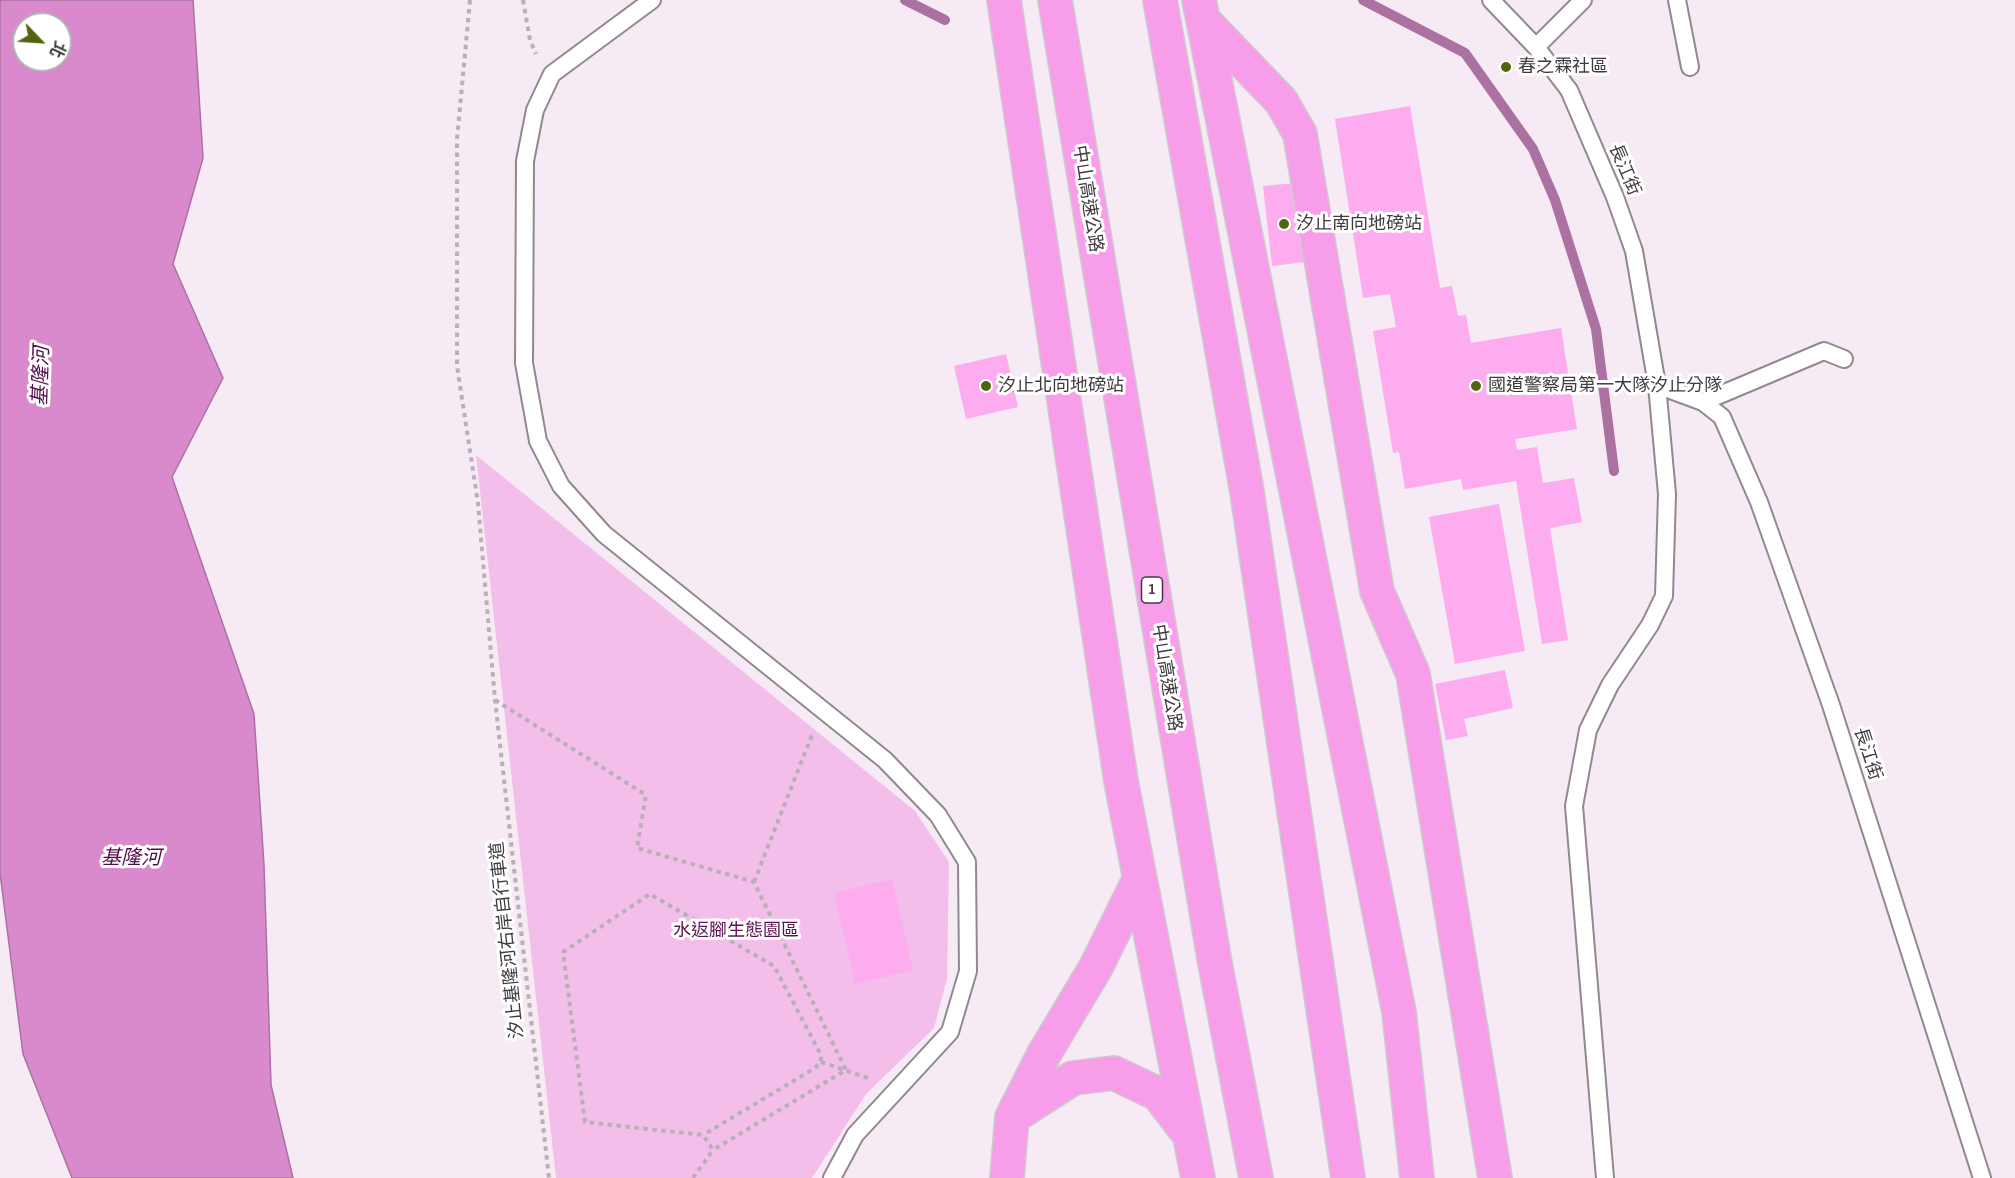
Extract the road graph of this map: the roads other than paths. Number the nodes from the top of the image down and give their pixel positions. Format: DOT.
graph roads {
  1 [pos="652,0"];
  2 [pos="1004,0"];
  3 [pos="1055,0"];
  4 [pos="1160,0"];
  5 [pos="1491,0"];
  6 [pos="1584,0"];
  7 [pos="1677,0"];
  8 [pos="1201,10"];
  9 [pos="1536,47"];
  10 [pos="1690,67"];
  11 [pos="1844,359"];
  12 [pos="1657,385"];
  13 [pos="1703,402"];
  14 [pos="1140,878"];
  15 [pos="1012,1117"];
  16 [pos="1189,1134"];
  17 [pos="832,1178"];
  18 [pos="1006,1178"];
  19 [pos="1198,1178"];
  20 [pos="1256,1178"];
  21 [pos="1348,1178"];
  22 [pos="1418,1178"];
  23 [pos="1495,1178"];
  24 [pos="1605,1178"];
  25 [pos="1982,1178"];
  1 -- 17 [label="lane"];
  2 -- 14 [label="highway"];
  3 -- 20 [label="highway, 中山高速公路 / 1"];
  4 -- 21 [label="highway"];
  5 -- 9 [label="lane, 長江街"];
  6 -- 9 [label="lane"];
  7 -- 10 [label="lane"];
  8 -- 22 [label="highway"];
  8 -- 23 [label="highway"];
  9 -- 12 [label="lane, 長江街"];
  11 -- 13 [label="lane"];
  12 -- 13 [label="lane, 長江街"];
  12 -- 24 [label="lane, 長江街"];
  13 -- 25 [label="lane, 長江街"];
  14 -- 15 [label="highway"];
  14 -- 16 [label="highway"];
  15 -- 16 [label="highway"];
  15 -- 18 [label="highway"];
  16 -- 19 [label="highway"];
}
